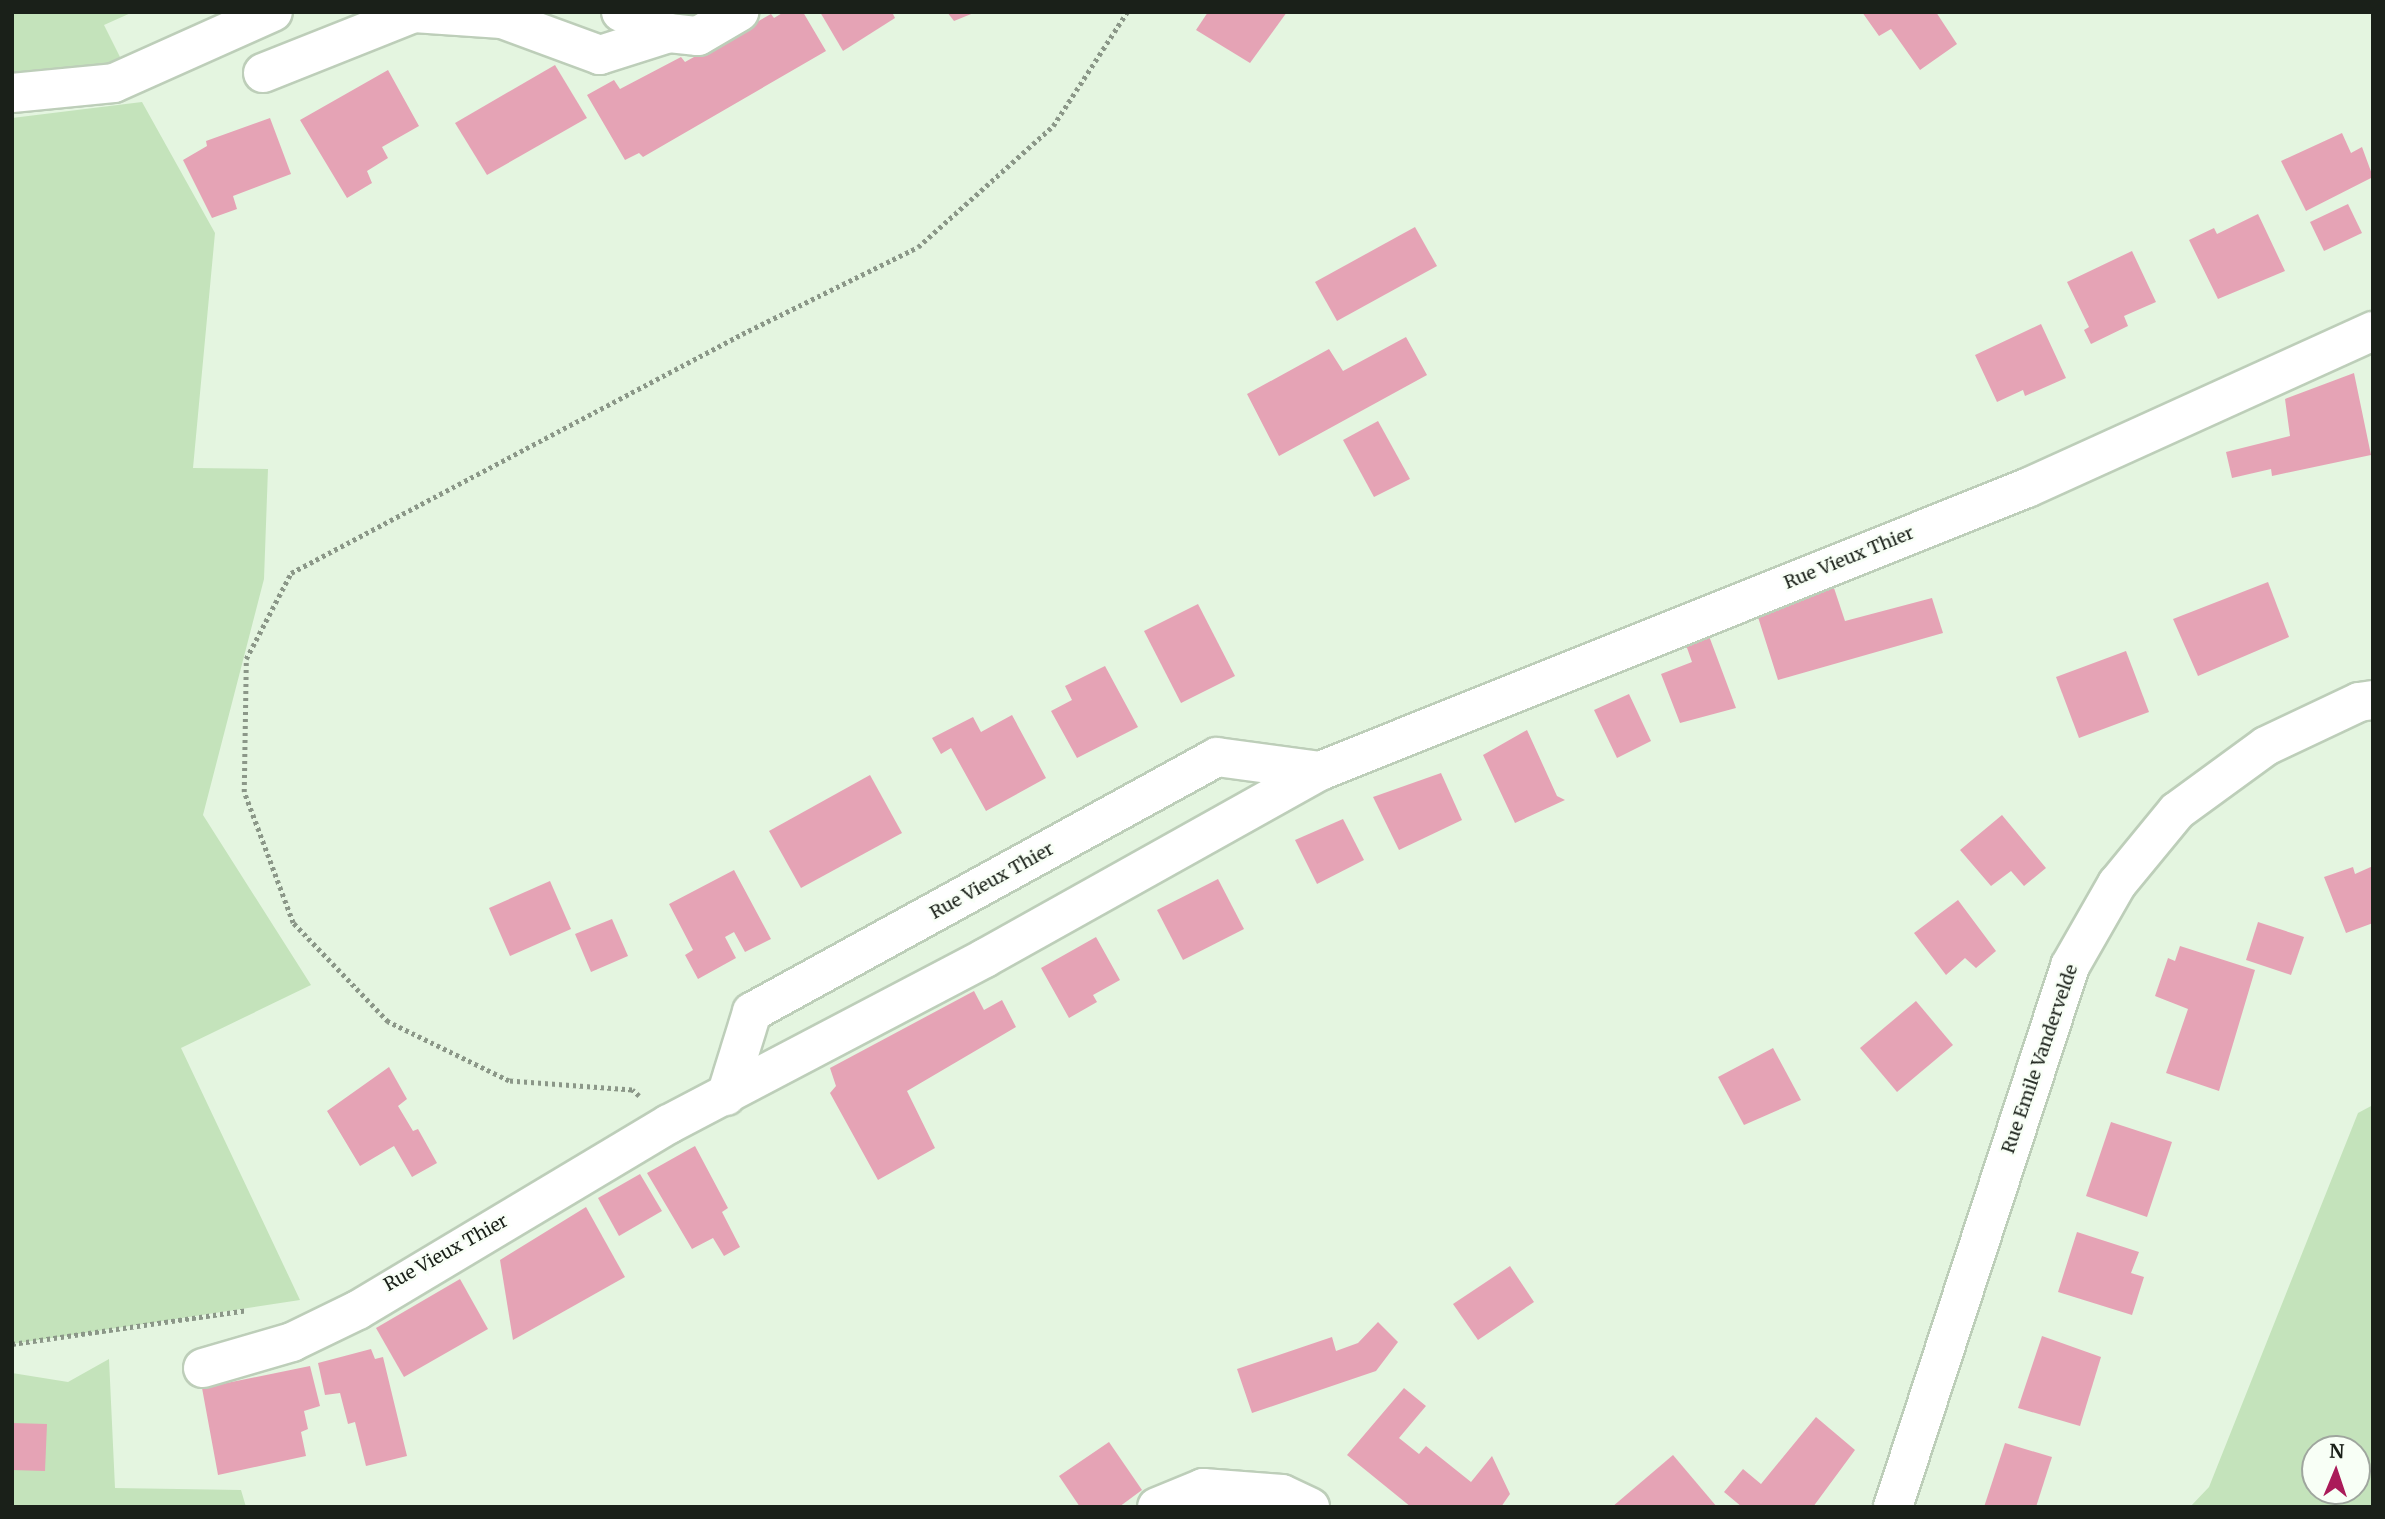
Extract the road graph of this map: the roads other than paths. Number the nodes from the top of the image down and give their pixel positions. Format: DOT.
graph roads {
  1 [pos="272,12"];
  2 [pos="621,12"];
  3 [pos="739,12"];
  4 [pos="669,33"];
  5 [pos="263,73"];
  6 [pos="12,93"];
  7 [pos="2373,331"];
  8 [pos="2373,700"];
  9 [pos="1320,771"];
  10 [pos="726,1096"];
  11 [pos="203,1368"];
  12 [pos="1157,1507"];
  13 [pos="1310,1507"];
  14 [pos="1893,1507"];
  1 -- 6 [label="street"];
  2 -- 4 [label="street"];
  3 -- 4 [label="street"];
  4 -- 5 [label="street"];
  7 -- 9 [label="street, Rue Vieux Thier"];
  8 -- 14 [label="street, Rue Emile Vandervelde"];
  9 -- 10 [label="street, Rue Vieux Thier"];
  9 -- 10 [label="street, Rue Vieux Thier"];
  10 -- 11 [label="street, Rue Vieux Thier"];
  12 -- 13 [label="street"];
}
